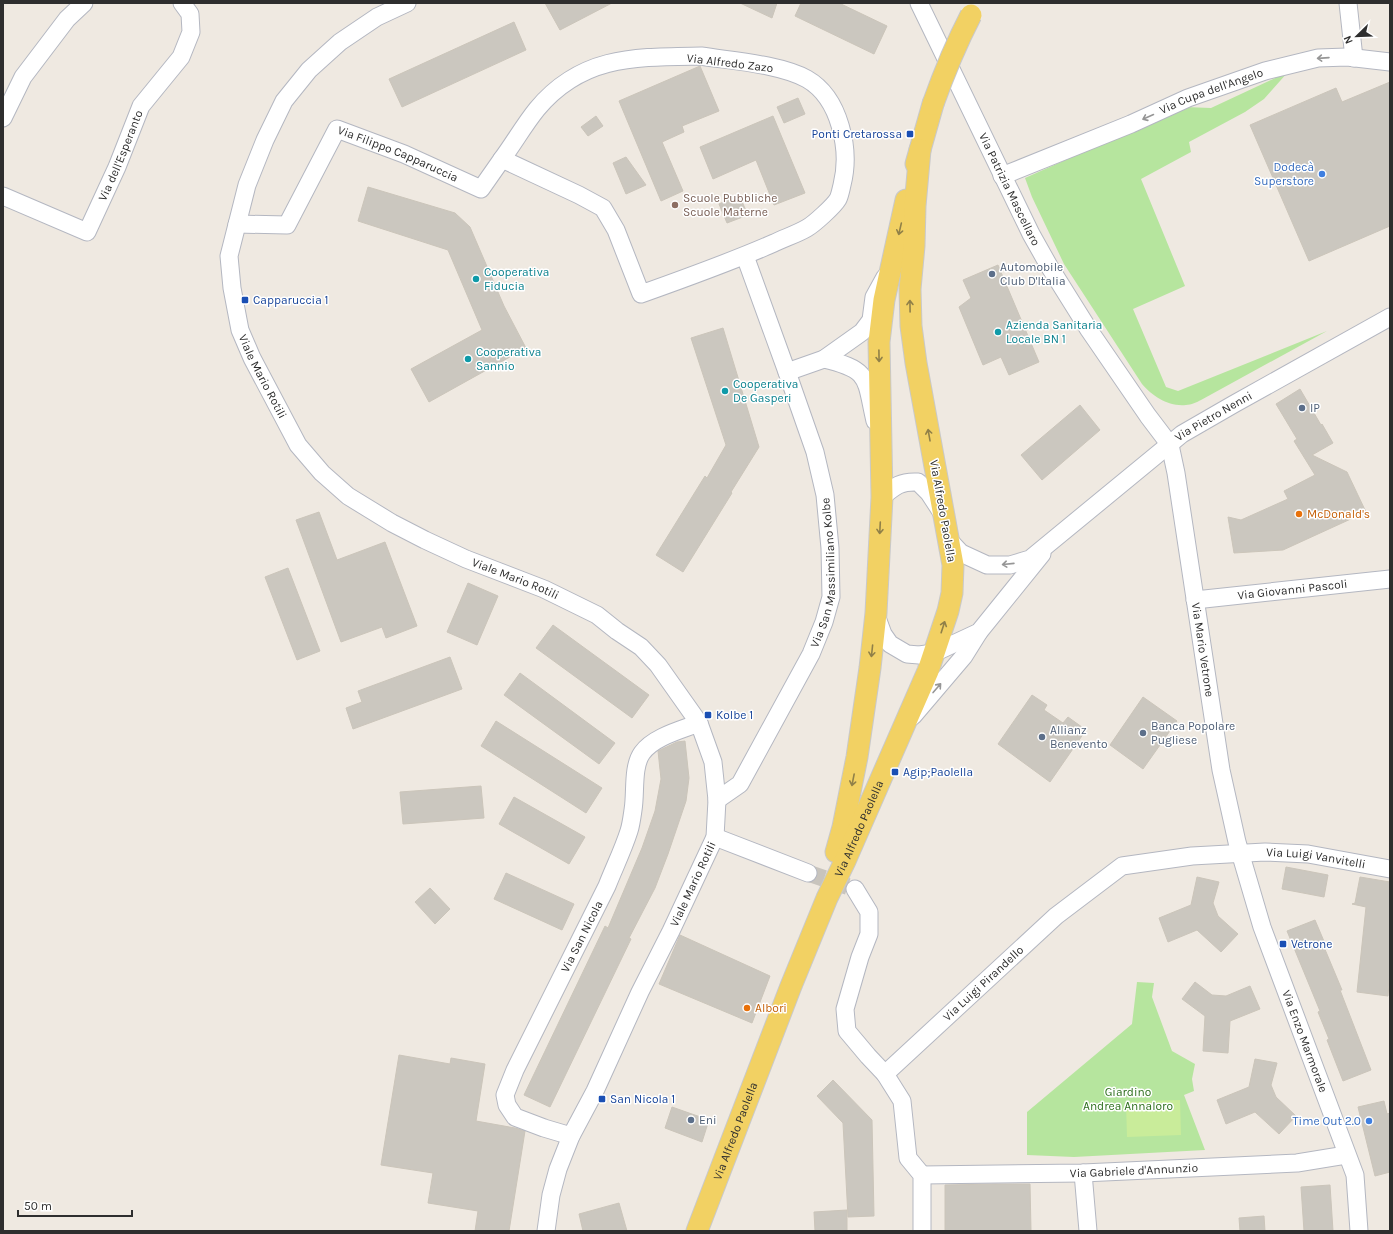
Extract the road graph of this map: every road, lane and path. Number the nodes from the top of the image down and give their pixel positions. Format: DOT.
graph roads {
  1 [pos="84,3"];
  2 [pos="182,3"];
  3 [pos="407,3"];
  4 [pos="919,3"];
  5 [pos="1348,3"];
  6 [pos="974,9"];
  7 [pos="1354,58"];
  8 [pos="1390,62"];
  9 [pos="3,118"];
  10 [pos="920,150"];
  11 [pos="502,159"];
  12 [pos="1002,176"];
  13 [pos="3,196"];
  14 [pos="236,224"];
  15 [pos="744,256"];
  16 [pos="891,266"];
  17 [pos="1390,317"];
  18 [pos="824,359"];
  19 [pos="788,372"];
  20 [pos="1170,445"];
  21 [pos="882,453"];
  22 [pos="882,497"];
  23 [pos="943,514"];
  24 [pos="947,538"];
  25 [pos="1054,540"];
  26 [pos="1390,579"];
  27 [pos="1195,600"];
  28 [pos="876,613"];
  29 [pos="979,632"];
  30 [pos="934,653"];
  31 [pos="699,724"];
  32 [pos="902,728"];
  33 [pos="717,800"];
  34 [pos="715,837"];
  35 [pos="1240,854"];
  36 [pos="1390,869"];
  37 [pos="808,873"];
  38 [pos="855,889"];
  39 [pos="827,898"];
  40 [pos="886,1074"];
  41 [pos="571,1136"];
  42 [pos="1346,1155"];
  43 [pos="1083,1173"];
  44 [pos="922,1174"];
  45 [pos="546,1231"];
  46 [pos="697,1231"];
  47 [pos="922,1231"];
  48 [pos="1088,1231"];
  49 [pos="1359,1231"];
  1 -- 9 [label="street"];
  2 -- 13 [label="street, Via dell'Esperanto"];
  3 -- 14 [label="street, Viale Mario Rotili"];
  4 -- 12 [label="street, Via Patrizia Mascellaro"];
  5 -- 7 [label="street"];
  6 -- 10 [label="main road, Via Alfredo Paolella, bridge"];
  7 -- 8 [label="street, Via Cupa dell'Angelo"];
  7 -- 12 [label="street, Via Cupa dell'Angelo, one-way"];
  10 -- 16 [label="main road, Via Alfredo Paolella, one-way"];
  23 -- 10 [label="main road, Via Alfredo Paolella, one-way"];
  11 -- 14 [label="street, Via Filippo Capparuccia"];
  11 -- 15 [label="street, Via Alfredo Zazo"];
  11 -- 15 [label="street, Via Alfredo Zazo"];
  12 -- 20 [label="street, Via Patrizia Mascellaro"];
  14 -- 31 [label="street, Viale Mario Rotili"];
  15 -- 19 [label="street, Via San Massimiliano Kolbe"];
  16 -- 18 [label="street"];
  16 -- 21 [label="main road, Via Alfredo Paolella, one-way"];
  17 -- 20 [label="street, Via Pietro Nenni"];
  18 -- 19 [label="street"];
  18 -- 21 [label="street"];
  19 -- 33 [label="street, Via San Massimiliano Kolbe"];
  20 -- 25 [label="street, Via Pietro Nenni"];
  20 -- 27 [label="street, Via Mario Vetrone"];
  21 -- 22 [label="main road, Via Alfredo Paolella"];
  22 -- 23 [label="street"];
  22 -- 28 [label="main road, Via Alfredo Paolella, one-way"];
  23 -- 24 [label="main road, Via Alfredo Paolella"];
  25 -- 24 [label="street, Via Pietro Nenni, one-way"];
  30 -- 24 [label="main road, Via Alfredo Paolella, one-way"];
  25 -- 29 [label="street, Via Pietro Nenni"];
  26 -- 27 [label="street, Via Giovanni Pascoli"];
  27 -- 35 [label="street, Via Mario Vetrone"];
  28 -- 30 [label="street"];
  28 -- 39 [label="main road, Via Alfredo Paolella, one-way"];
  29 -- 30 [label="street, Via Pietro Nenni"];
  32 -- 29 [label="street, one-way"];
  30 -- 32 [label="main road, Via Alfredo Paolella"];
  31 -- 33 [label="street, Viale Mario Rotili"];
  31 -- 41 [label="street, Via San Nicola"];
  32 -- 39 [label="main road, Via Alfredo Paolella"];
  33 -- 34 [label="street, Viale Mario Rotili"];
  34 -- 37 [label="street"];
  34 -- 41 [label="street, Viale Mario Rotili"];
  35 -- 36 [label="street, Via Luigi Vanvitelli"];
  35 -- 40 [label="street, Via Luigi Pirandello"];
  35 -- 42 [label="street, Via Enzo Marmorale"];
  38 -- 40 [label="street"];
  39 -- 46 [label="main road, Via Alfredo Paolella"];
  40 -- 44 [label="street"];
  41 -- 45 [label="street, Viale Mario Rotili"];
  42 -- 43 [label="street, Via Gabriele d'Annunzio"];
  42 -- 49 [label="street, Via Enzo Marmorale"];
  43 -- 44 [label="street, Via Gabriele d'Annunzio"];
  43 -- 48 [label="street"];
  44 -- 47 [label="street"];
}
